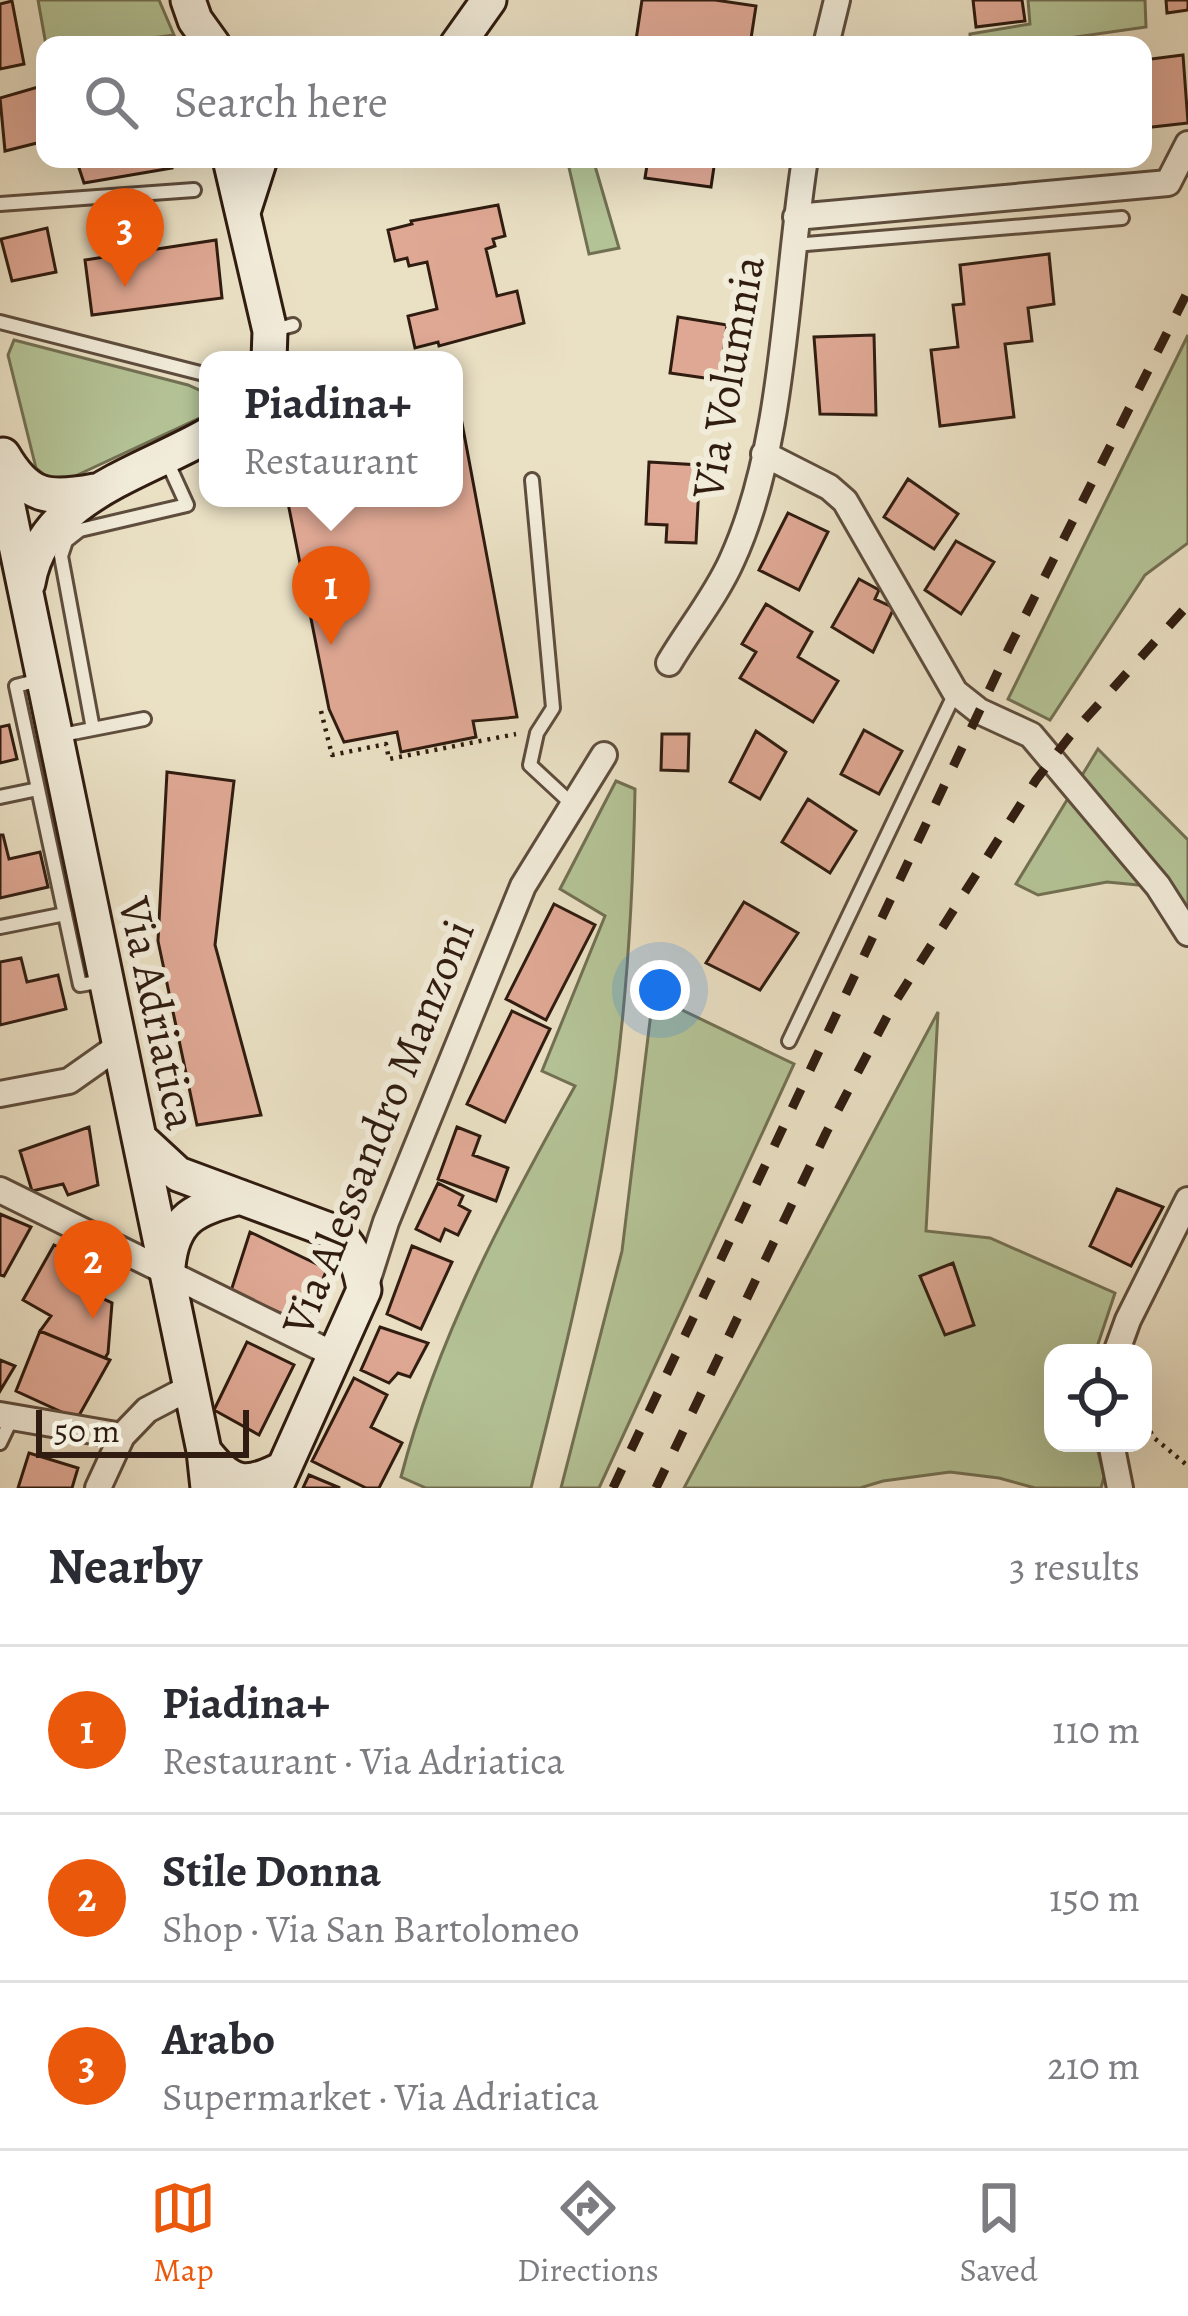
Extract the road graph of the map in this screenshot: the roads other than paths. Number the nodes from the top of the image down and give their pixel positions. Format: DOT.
graph roads {
  1 [pos="489,0"];
  2 [pos="833,4"];
  3 [pos="463,36"];
  4 [pos="828,36"];
  5 [pos="1188,143"];
  6 [pos="232,168"];
  7 [pos="257,168"];
  8 [pos="804,168"];
  9 [pos="194,190"];
  10 [pos="0,203"];
  11 [pos="244,211"];
  12 [pos="796,217"];
  13 [pos="1122,218"];
  14 [pos="792,245"];
  15 [pos="0,322"];
  16 [pos="277,339"];
  17 [pos="199,373"];
  18 [pos="199,440"];
  19 [pos="0,449"];
  20 [pos="764,454"];
  21 [pos="166,459"];
  22 [pos="0,468"];
  23 [pos="532,480"];
  24 [pos="96,491"];
  25 [pos="15,575"];
  26 [pos="669,663"];
  27 [pos="44,679"];
  28 [pos="955,692"];
  29 [pos="144,718"];
  30 [pos="93,729"];
  31 [pos="56,736"];
  32 [pos="604,755"];
  33 [pos="38,789"];
  34 [pos="0,797"];
  35 [pos="572,804"];
  36 [pos="65,914"];
  37 [pos="0,927"];
  38 [pos="1188,933"];
  39 [pos="106,981"];
  40 [pos="789,1041"];
  41 [pos="120,1045"];
  42 [pos="0,1094"];
  43 [pos="139,1138"];
  44 [pos="0,1190"];
  45 [pos="240,1197"];
  46 [pos="1188,1200"];
  47 [pos="386,1222"];
  48 [pos="337,1233"];
  49 [pos="167,1273"];
  50 [pos="364,1290"];
  51 [pos="1119,1344"];
  52 [pos="335,1355"];
  53 [pos="190,1387"];
  54 [pos="6,1416"];
  55 [pos="122,1436"];
  56 [pos="0,1443"];
  57 [pos="204,1451"];
  58 [pos="1113,1452"];
  59 [pos="280,1478"];
  60 [pos="98,1488"];
  61 [pos="208,1488"];
  62 [pos="1120,1488"];
  1 -- 3 [label="main road"];
  2 -- 4 [label="street"];
  5 -- 12 [label="street"];
  6 -- 11 [label="main road"];
  7 -- 11 [label="main road"];
  8 -- 12 [label="street, Via Volumnia"];
  9 -- 10 [label="lane"];
  11 -- 16 [label="main road"];
  12 -- 14 [label="street, Via Volumnia"];
  13 -- 14 [label="lane"];
  14 -- 20 [label="street, Via Volumnia"];
  15 -- 17 [label="lane"];
  18 -- 21 [label="main road, Via Adriatica"];
  19 -- 24 [label="main road"];
  20 -- 26 [label="street, Via Volumnia"];
  20 -- 28 [label="street"];
  21 -- 24 [label="main road, Via Adriatica"];
  21 -- 30 [label="lane"];
  22 -- 25 [label="main road, Via Adriatica"];
  23 -- 35 [label="lane"];
  24 -- 25 [label="main road, Via Adriatica"];
  25 -- 27 [label="main road, Via Adriatica"];
  27 -- 31 [label="main road, Via Adriatica"];
  27 -- 33 [label="lane"];
  28 -- 38 [label="street"];
  28 -- 40 [label="lane"];
  29 -- 30 [label="lane"];
  30 -- 31 [label="lane"];
  31 -- 39 [label="main road, Via Adriatica"];
  32 -- 35 [label="street"];
  33 -- 34 [label="lane"];
  33 -- 36 [label="lane"];
  35 -- 47 [label="street, Via Alessandro Manzoni"];
  36 -- 37 [label="lane"];
  36 -- 39 [label="lane"];
  39 -- 41 [label="main road, Via Adriatica"];
  41 -- 42 [label="street"];
  41 -- 43 [label="main road, Via Adriatica"];
  43 -- 45 [label="main road"];
  43 -- 49 [label="main road, Via Adriatica"];
  44 -- 49 [label="street"];
  45 -- 48 [label="main road"];
  45 -- 49 [label="main road"];
  46 -- 51 [label="street"];
  47 -- 48 [label="street"];
  47 -- 50 [label="street, Via Alessandro Manzoni"];
  48 -- 50 [label="main road"];
  49 -- 52 [label="street"];
  49 -- 53 [label="main road, Via Adriatica"];
  50 -- 52 [label="main road, Via Alessandro Manzoni"];
  52 -- 59 [label="main road, Via Alessandro Manzoni"];
  53 -- 55 [label="street"];
  53 -- 57 [label="main road, Via Adriatica"];
  54 -- 55 [label="street"];
  54 -- 56 [label="lane"];
  55 -- 60 [label="street"];
  57 -- 59 [label="main road"];
  57 -- 61 [label="main road"];
  58 -- 62 [label="street"];
}
